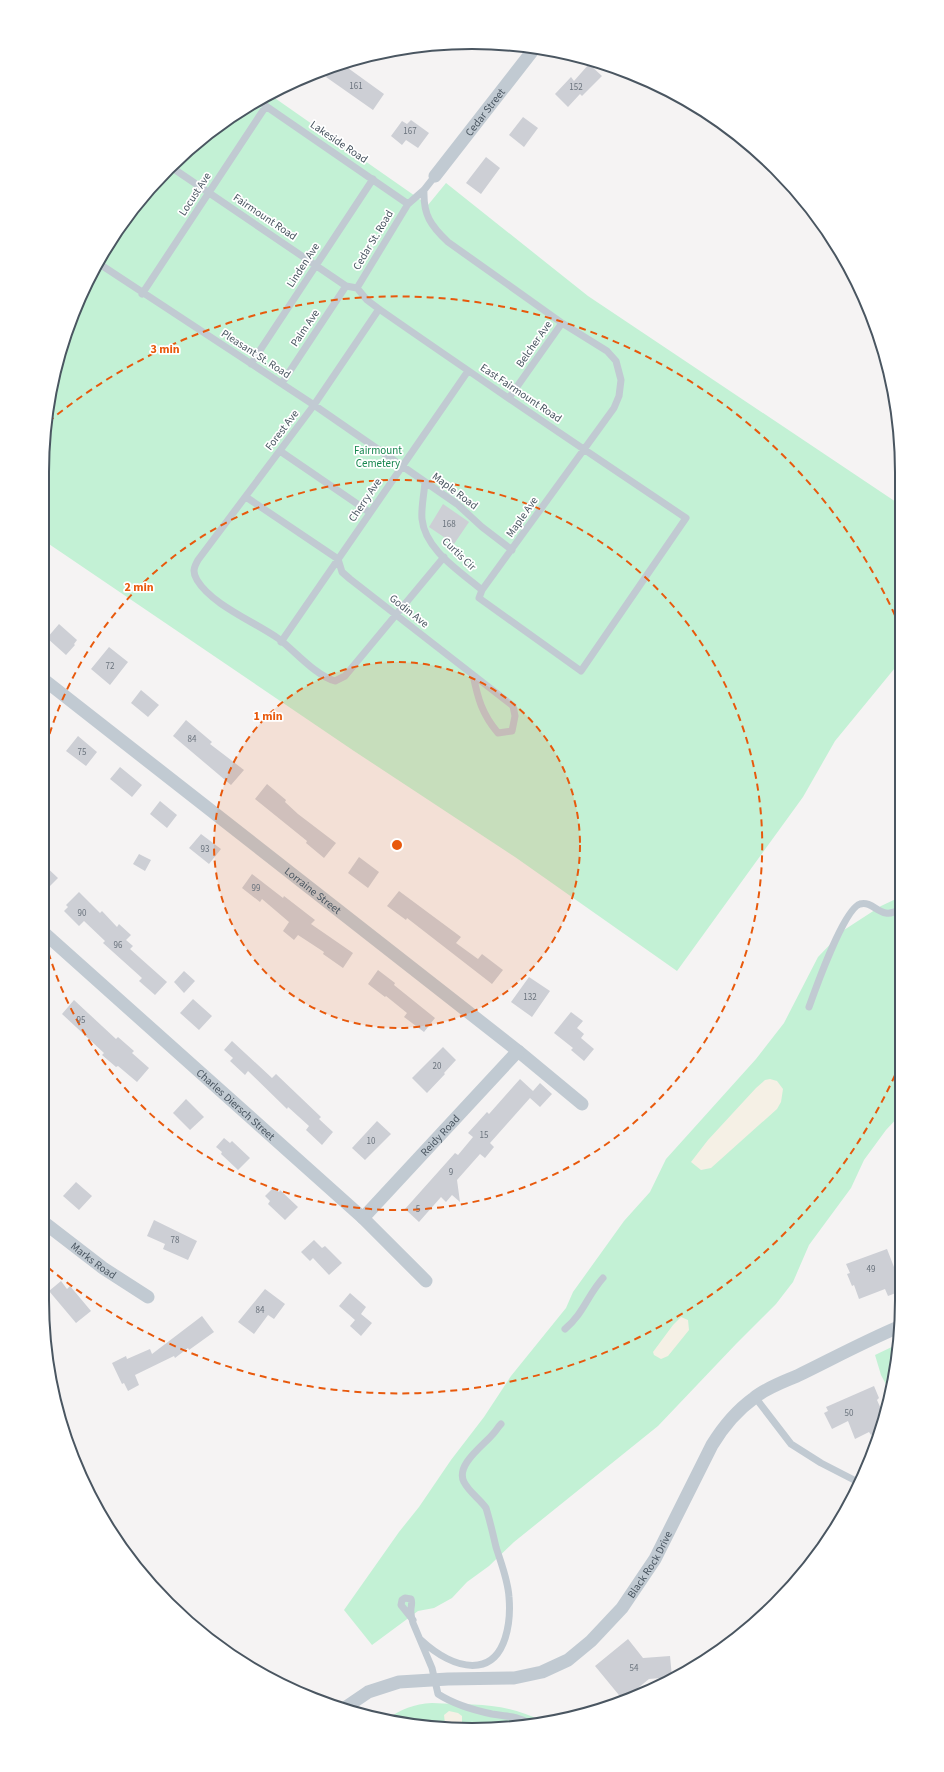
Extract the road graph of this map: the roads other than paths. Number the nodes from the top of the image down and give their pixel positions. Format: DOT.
graph roads {
  1 [pos="530,53"];
  2 [pos="266,106"];
  3 [pos="175,171"];
  4 [pos="435,176"];
  5 [pos="373,179"];
  6 [pos="424,190"];
  7 [pos="209,193"];
  8 [pos="408,204"];
  9 [pos="316,264"];
  10 [pos="103,266"];
  11 [pos="346,286"];
  12 [pos="357,288"];
  13 [pos="142,294"];
  14 [pos="379,310"];
  15 [pos="562,323"];
  16 [pos="251,364"];
  17 [pos="468,371"];
  18 [pos="282,383"];
  19 [pos="509,398"];
  20 [pos="314,405"];
  21 [pos="583,449"];
  22 [pos="280,451"];
  23 [pos="402,466"];
  24 [pos="425,482"];
  25 [pos="246,497"];
  26 [pos="369,512"];
  27 [pos="512,550"];
  28 [pos="444,557"];
  29 [pos="338,559"];
  30 [pos="482,590"];
  31 [pos="479,598"];
  32 [pos="397,615"];
  33 [pos="281,642"];
  34 [pos="473,675"];
  35 [pos="49,684"];
  36 [pos="895,912"];
  37 [pos="49,937"];
  38 [pos="809,1007"];
  39 [pos="518,1052"];
  40 [pos="582,1104"];
  41 [pos="362,1218"];
  42 [pos="49,1226"];
  43 [pos="603,1278"];
  44 [pos="426,1281"];
  45 [pos="148,1297"];
  46 [pos="565,1329"];
  47 [pos="894,1329"];
  48 [pos="755,1396"];
  49 [pos="500,1424"];
  50 [pos="854,1481"];
  51 [pos="413,1620"];
  52 [pos="421,1640"];
  53 [pos="434,1680"];
  54 [pos="349,1705"];
  55 [pos="523,1719"];
  1 -- 4 [label="street, Cedar Street"];
  2 -- 5 [label="lane, Lakeside Road"];
  2 -- 7 [label="lane, Locust Ave"];
  3 -- 7 [label="lane, Fairmount Road"];
  4 -- 6 [label="lane, Cedar St. Road"];
  5 -- 8 [label="lane, Lakeside Road"];
  5 -- 9 [label="lane, Linden Ave"];
  6 -- 8 [label="lane, Cedar St. Road"];
  6 -- 15 [label="lane, Maple Ave"];
  7 -- 9 [label="lane, Fairmount Road"];
  7 -- 13 [label="lane, Locust Ave"];
  8 -- 12 [label="lane, Cedar St. Road"];
  9 -- 11 [label="lane, Fairmount Road"];
  9 -- 16 [label="lane, Linden Ave"];
  10 -- 13 [label="lane, Pleasant St. Road"];
  11 -- 12 [label="lane"];
  11 -- 18 [label="lane, Palm Ave"];
  12 -- 14 [label="lane, East Fairmount Road"];
  13 -- 16 [label="lane, Pleasant St. Road"];
  14 -- 17 [label="lane, East Fairmount Road"];
  14 -- 20 [label="lane, Forest Ave"];
  15 -- 19 [label="lane, Belcher Ave"];
  15 -- 21 [label="lane, Maple Ave"];
  16 -- 18 [label="lane, Pleasant St. Road"];
  17 -- 19 [label="lane, East Fairmount Road"];
  17 -- 23 [label="lane, Cherry Ave"];
  18 -- 20 [label="lane, Pleasant St. Road"];
  19 -- 21 [label="lane, East Fairmount Road"];
  20 -- 22 [label="lane, Forest Ave"];
  20 -- 23 [label="lane, Pleasant St. Road"];
  21 -- 27 [label="lane, Maple Ave"];
  21 -- 31 [label="lane, East Fairmount Road"];
  22 -- 25 [label="lane, Forest Ave"];
  22 -- 26 [label="lane"];
  23 -- 24 [label="lane, Maple Road"];
  23 -- 26 [label="lane, Cherry Ave"];
  24 -- 27 [label="lane, Maple Road"];
  24 -- 28 [label="lane, Curtis Cir"];
  25 -- 29 [label="lane"];
  25 -- 33 [label="lane, Forest Ave"];
  26 -- 29 [label="lane, Cherry Ave"];
  27 -- 30 [label="lane, Maple Ave"];
  28 -- 30 [label="lane, Curtis Cir"];
  28 -- 32 [label="lane"];
  29 -- 32 [label="lane, Godin Ave"];
  29 -- 33 [label="lane, Cherry Ave"];
  30 -- 31 [label="lane, Maple Ave"];
  32 -- 33 [label="lane"];
  32 -- 34 [label="lane, Godin Ave"];
  34 -- 34 [label="lane, Godin Ave"];
  35 -- 39 [label="street, Lorraine Street"];
  36 -- 38 [label="lane"];
  37 -- 41 [label="street, Charles Diersch Street"];
  39 -- 40 [label="street, Lorraine Street"];
  39 -- 41 [label="street, Reidy Road"];
  41 -- 44 [label="street, Charles Diersch Street"];
  42 -- 45 [label="street, Marks Road"];
  43 -- 46 [label="lane"];
  47 -- 48 [label="street, Black Rock Drive"];
  48 -- 50 [label="lane"];
  48 -- 53 [label="street, Black Rock Drive"];
  49 -- 52 [label="lane"];
  51 -- 52 [label="lane"];
  52 -- 53 [label="lane"];
  53 -- 54 [label="street, Black Rock Drive"];
  53 -- 55 [label="lane"];
}
